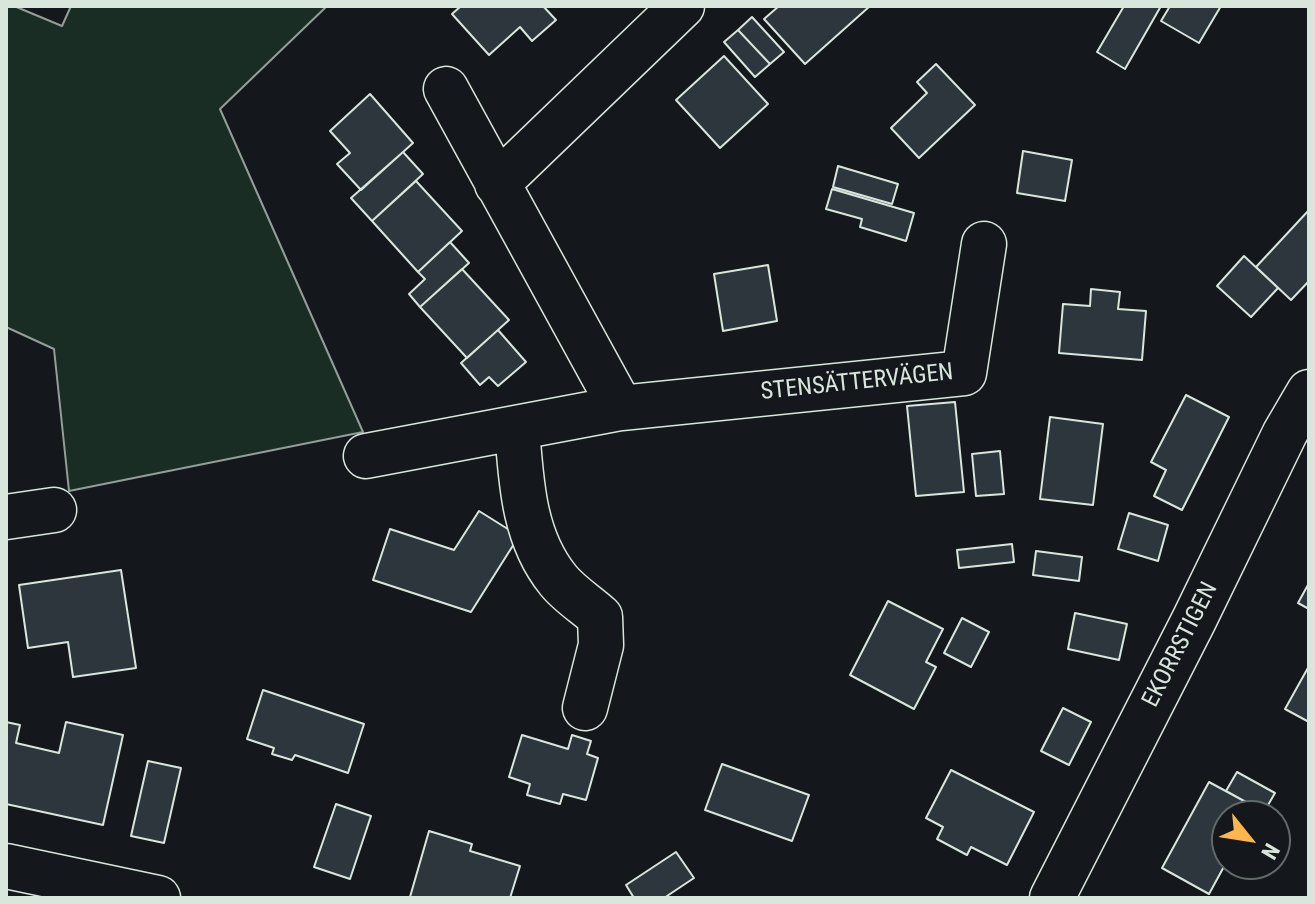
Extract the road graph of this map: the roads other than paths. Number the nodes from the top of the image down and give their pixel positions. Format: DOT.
graph roads {
  1 [pos="682,6"];
  2 [pos="446,89"];
  3 [pos="497,184"];
  4 [pos="984,244"];
  5 [pos="1309,392"];
  6 [pos="621,408"];
  7 [pos="517,428"];
  8 [pos="366,456"];
  9 [pos="54,510"];
  10 [pos="6,517"];
  11 [pos="585,708"];
  12 [pos="6,866"];
  13 [pos="158,898"];
  14 [pos="1052,898"];
  1 -- 3 [label="street"];
  2 -- 3 [label="street"];
  3 -- 6 [label="street"];
  4 -- 6 [label="street, STENSÄTTERVÄGEN"];
  5 -- 14 [label="street, EKORRSTIGEN"];
  6 -- 7 [label="street, STENSÄTTERVÄGEN"];
  7 -- 8 [label="street, STENSÄTTERVÄGEN"];
  7 -- 11 [label="street"];
  9 -- 10 [label="street"];
  12 -- 13 [label="street"];
}
